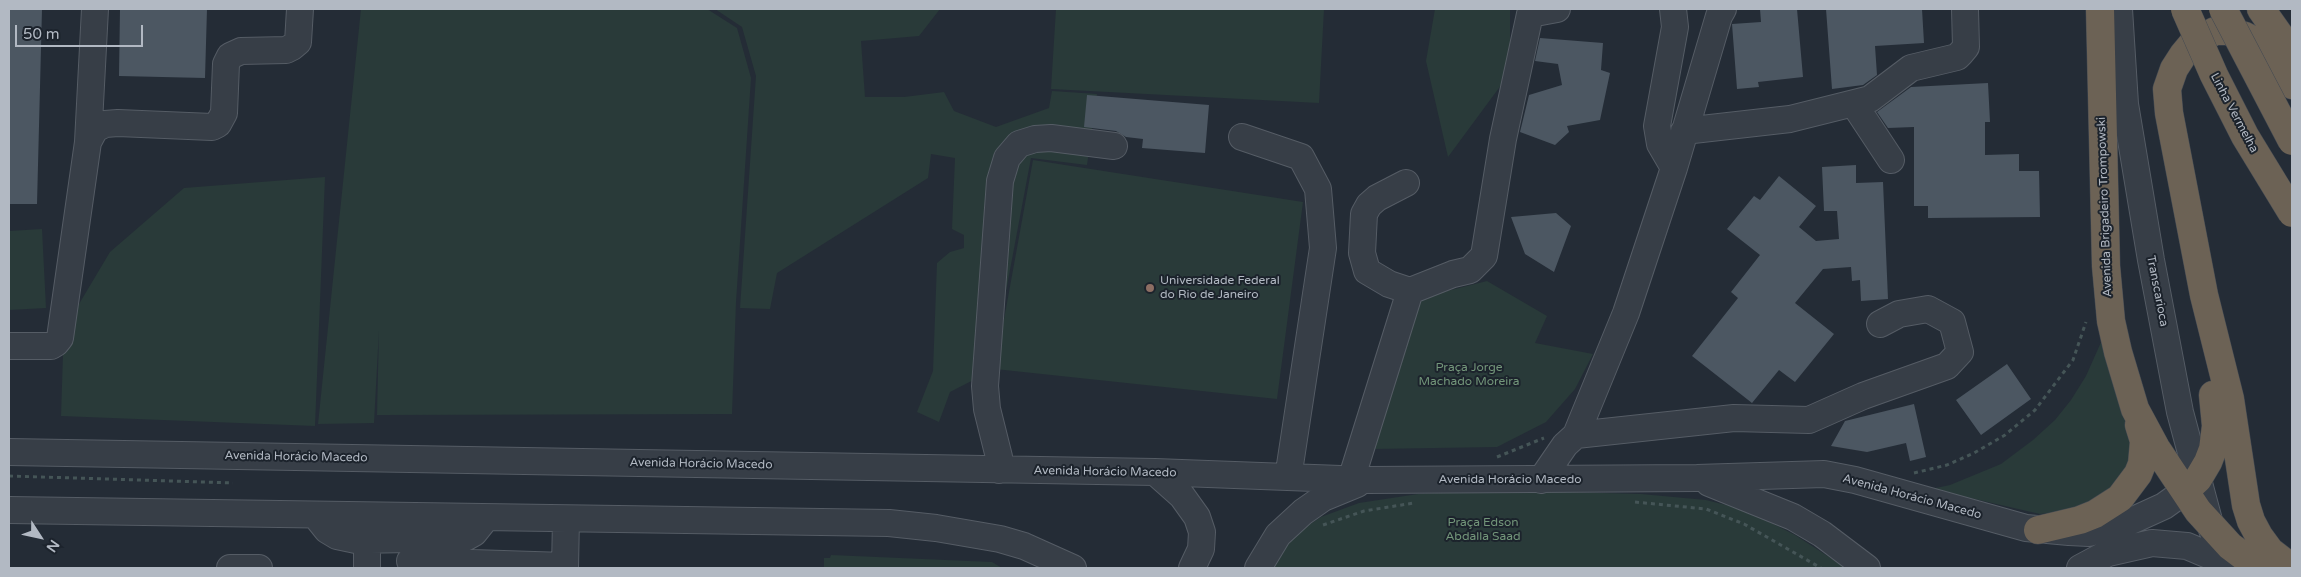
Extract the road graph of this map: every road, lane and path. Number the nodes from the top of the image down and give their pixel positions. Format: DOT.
graph roads {
  1 [pos="95,9"];
  2 [pos="300,9"];
  3 [pos="1557,9"];
  4 [pos="1672,9"];
  5 [pos="1965,9"];
  6 [pos="2100,9"];
  7 [pos="2119,9"];
  8 [pos="2185,9"];
  9 [pos="2223,9"];
  10 [pos="2261,9"];
  11 [pos="1720,11"];
  12 [pos="1530,12"];
  13 [pos="2292,53"];
  14 [pos="2292,85"];
  15 [pos="1854,104"];
  16 [pos="1684,131"];
  17 [pos="1242,137"];
  18 [pos="2292,141"];
  19 [pos="88,142"];
  20 [pos="1114,146"];
  21 [pos="1891,160"];
  22 [pos="1674,168"];
  23 [pos="1406,183"];
  24 [pos="2292,213"];
  25 [pos="1410,292"];
  26 [pos="2204,295"];
  27 [pos="2086,322"];
  28 [pos="1880,324"];
  29 [pos="9,346"];
  30 [pos="2135,409"];
  31 [pos="1576,435"];
  32 [pos="9,452"];
  33 [pos="999,470"];
  34 [pos="1155,472"];
  35 [pos="1908,474"];
  36 [pos="9,476"];
  37 [pos="1291,477"];
  38 [pos="1696,478"];
  39 [pos="1359,480"];
  40 [pos="1541,480"];
  41 [pos="233,483"];
  42 [pos="2191,485"];
  43 [pos="1415,502"];
  44 [pos="1631,502"];
  45 [pos="9,510"];
  46 [pos="315,515"];
  47 [pos="486,518"];
  48 [pos="566,519"];
  49 [pos="2210,524"];
  50 [pos="1318,529"];
  51 [pos="2038,530"];
  52 [pos="367,540"];
  53 [pos="410,556"];
  54 [pos="2230,566"];
  55 [pos="565,567"];
  56 [pos="230,568"];
  57 [pos="259,568"];
  58 [pos="366,568"];
  59 [pos="1073,568"];
  60 [pos="1192,568"];
  61 [pos="1258,568"];
  62 [pos="1821,568"];
  63 [pos="1867,568"];
  64 [pos="2080,568"];
  65 [pos="2259,568"];
  66 [pos="2292,568"];
  1 -- 19 [label="street"];
  2 -- 19 [label="street"];
  3 -- 12 [label="street"];
  4 -- 22 [label="street"];
  5 -- 15 [label="street"];
  6 -- 30 [label="highway, Avenida Brigadeiro Trompowski"];
  7 -- 42 [label="street, Transcarioca"];
  8 -- 24 [label="highway, Linha Vermelha, bridge"];
  9 -- 18 [label="highway, bridge"];
  10 -- 13 [label="highway"];
  11 -- 16 [label="street"];
  12 -- 25 [label="street"];
  14 -- 26 [label="highway"];
  15 -- 16 [label="street"];
  15 -- 21 [label="street"];
  16 -- 22 [label="street"];
  17 -- 37 [label="street"];
  19 -- 29 [label="street"];
  20 -- 33 [label="street"];
  22 -- 31 [label="street"];
  23 -- 25 [label="street"];
  25 -- 39 [label="street"];
  26 -- 42 [label="highway"];
  26 -- 66 [label="highway"];
  27 -- 35 [label="path"];
  28 -- 31 [label="street"];
  30 -- 42 [label="highway, Avenida Brigadeiro Trompowski"];
  30 -- 51 [label="highway"];
  31 -- 40 [label="street"];
  32 -- 33 [label="street, Avenida Horácio Macedo"];
  33 -- 34 [label="street, Avenida Horácio Macedo"];
  34 -- 37 [label="street, Avenida Horácio Macedo"];
  34 -- 60 [label="street"];
  36 -- 41 [label="path"];
  37 -- 39 [label="street, Avenida Horácio Macedo"];
  38 -- 40 [label="street, Avenida Horácio Macedo"];
  38 -- 51 [label="street, Avenida Horácio Macedo"];
  38 -- 63 [label="street"];
  39 -- 40 [label="street, Avenida Horácio Macedo"];
  39 -- 61 [label="street"];
  42 -- 49 [label="highway, Avenida Brigadeiro Trompowski"];
  42 -- 51 [label="street, Avenida Horácio Macedo"];
  43 -- 50 [label="path"];
  44 -- 62 [label="path"];
  45 -- 46 [label="street"];
  46 -- 47 [label="street"];
  46 -- 52 [label="street"];
  47 -- 48 [label="street"];
  47 -- 53 [label="street"];
  48 -- 55 [label="street"];
  48 -- 59 [label="street"];
  49 -- 54 [label="street"];
  49 -- 65 [label="highway, Avenida Brigadeiro Trompowski"];
  52 -- 53 [label="street"];
  52 -- 58 [label="street"];
  53 -- 55 [label="street"];
  54 -- 64 [label="street"];
  56 -- 57 [label="street"];
}
